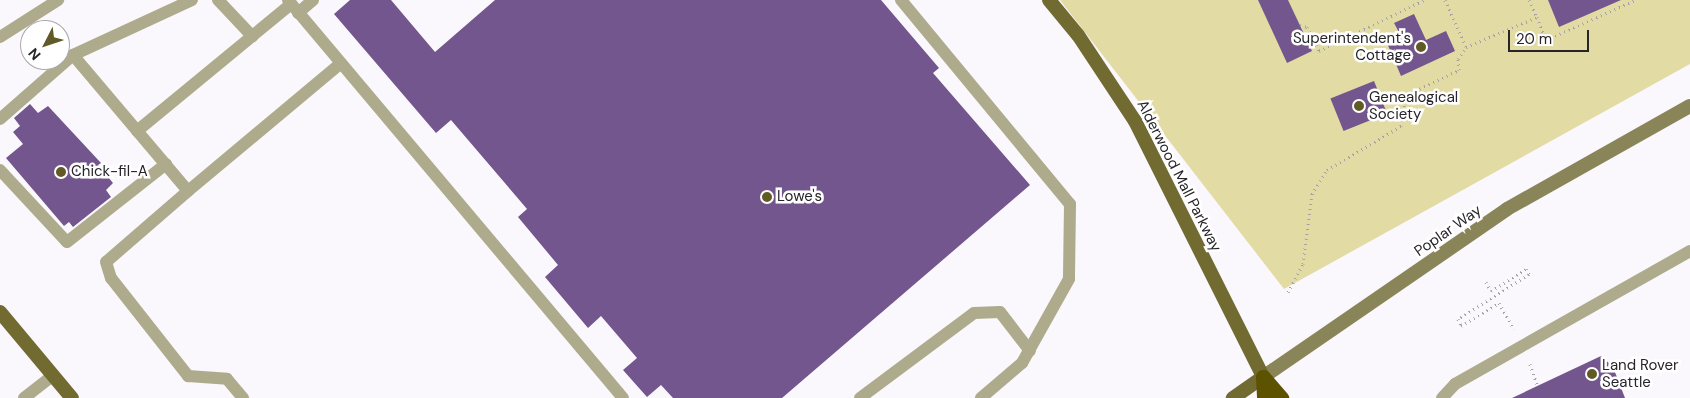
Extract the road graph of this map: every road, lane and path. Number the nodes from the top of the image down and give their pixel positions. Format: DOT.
graph roads {
  1 [pos="58,0"];
  2 [pos="192,0"];
  3 [pos="218,0"];
  4 [pos="314,0"];
  5 [pos="901,0"];
  6 [pos="1049,0"];
  7 [pos="1424,0"];
  8 [pos="1446,0"];
  9 [pos="1529,0"];
  10 [pos="1635,0"];
  11 [pos="292,5"];
  12 [pos="1536,17"];
  13 [pos="1300,25"];
  14 [pos="252,36"];
  15 [pos="0,37"];
  16 [pos="1466,47"];
  17 [pos="73,55"];
  18 [pos="341,63"];
  19 [pos="1688,110"];
  20 [pos="0,119"];
  21 [pos="137,131"];
  22 [pos="166,164"];
  23 [pos="0,170"];
  24 [pos="188,191"];
  25 [pos="1690,251"];
  26 [pos="1486,282"];
  27 [pos="1288,292"];
  28 [pos="0,312"];
  29 [pos="1523,345"];
  30 [pos="1030,351"];
  31 [pos="53,375"];
  32 [pos="1262,377"];
  33 [pos="1538,387"];
  34 [pos="24,398"];
  35 [pos="72,398"];
  36 [pos="244,398"];
  37 [pos="622,398"];
  38 [pos="860,398"];
  39 [pos="981,398"];
  40 [pos="1233,398"];
  41 [pos="1264,398"];
  42 [pos="1281,398"];
  43 [pos="1442,398"];
  1 -- 15 [label="lane"];
  2 -- 17 [label="lane"];
  3 -- 14 [label="lane"];
  4 -- 11 [label="lane"];
  5 -- 30 [label="lane"];
  6 -- 32 [label="main road, Alderwood Mall Parkway"];
  7 -- 13 [label="path"];
  8 -- 16 [label="path"];
  9 -- 12 [label="path"];
  10 -- 12 [label="path"];
  11 -- 14 [label="lane"];
  11 -- 18 [label="lane"];
  12 -- 16 [label="path"];
  14 -- 21 [label="lane"];
  16 -- 27 [label="path"];
  17 -- 20 [label="lane"];
  17 -- 21 [label="lane"];
  18 -- 24 [label="lane"];
  18 -- 37 [label="lane"];
  19 -- 32 [label="main road, Poplar Way"];
  21 -- 22 [label="lane"];
  22 -- 23 [label="lane"];
  22 -- 24 [label="lane"];
  24 -- 36 [label="lane"];
  25 -- 29 [label="lane"];
  26 -- 29 [label="path"];
  28 -- 31 [label="main road"];
  29 -- 33 [label="path"];
  29 -- 43 [label="lane"];
  30 -- 38 [label="lane"];
  30 -- 39 [label="lane"];
  31 -- 34 [label="lane"];
  31 -- 35 [label="main road"];
  32 -- 40 [label="main road, Poplar Way"];
  32 -- 41 [label="highway"];
  32 -- 42 [label="highway"];
}
